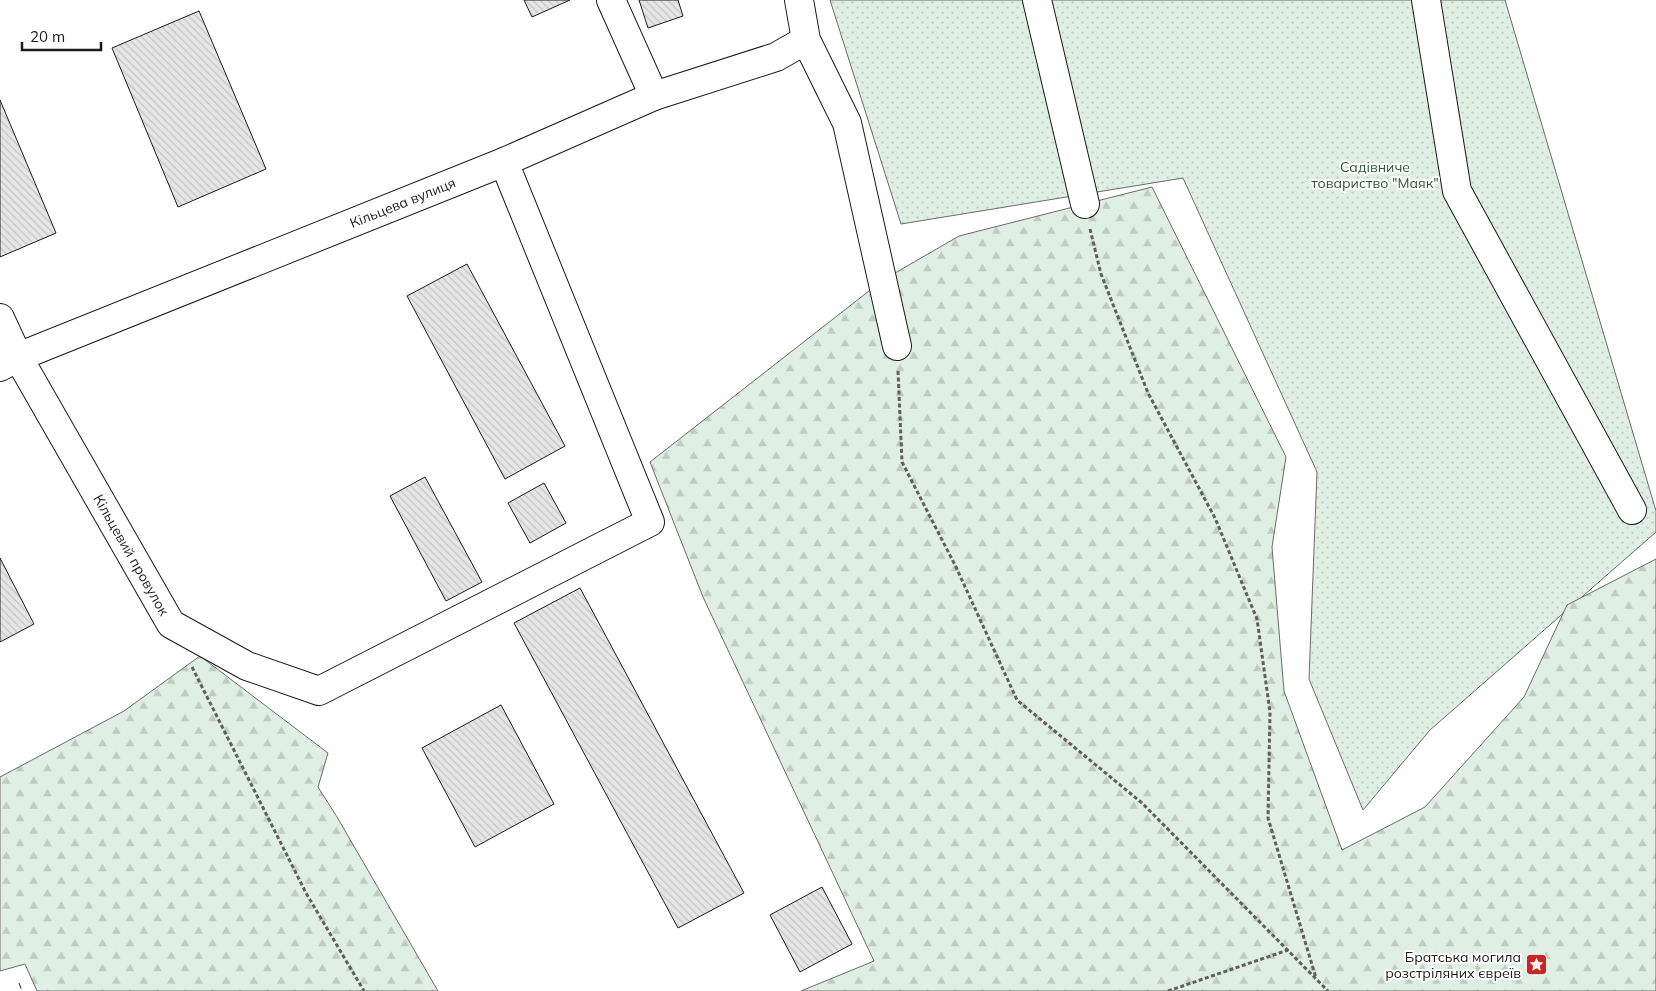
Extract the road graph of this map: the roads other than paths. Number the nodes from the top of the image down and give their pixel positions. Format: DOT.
graph roads {
  1 [pos="611,0"];
  2 [pos="798,0"];
  3 [pos="1037,0"];
  4 [pos="1426,0"];
  5 [pos="806,40"];
  6 [pos="654,96"];
  7 [pos="504,162"];
  8 [pos="1085,204"];
  9 [pos="0,318"];
  10 [pos="897,346"];
  11 [pos="9,362"];
  12 [pos="1632,510"];
  1 -- 6 [label="street"];
  2 -- 5 [label="street"];
  3 -- 8 [label="street"];
  4 -- 12 [label="street"];
  5 -- 6 [label="street, Кільцева вулиця"];
  5 -- 10 [label="street"];
  6 -- 7 [label="street, Кільцева вулиця"];
  7 -- 11 [label="street, Кільцева вулиця"];
  7 -- 11 [label="street, Кільцевий провулок"];
  9 -- 11 [label="street, Кільцевий провулок"];
}
